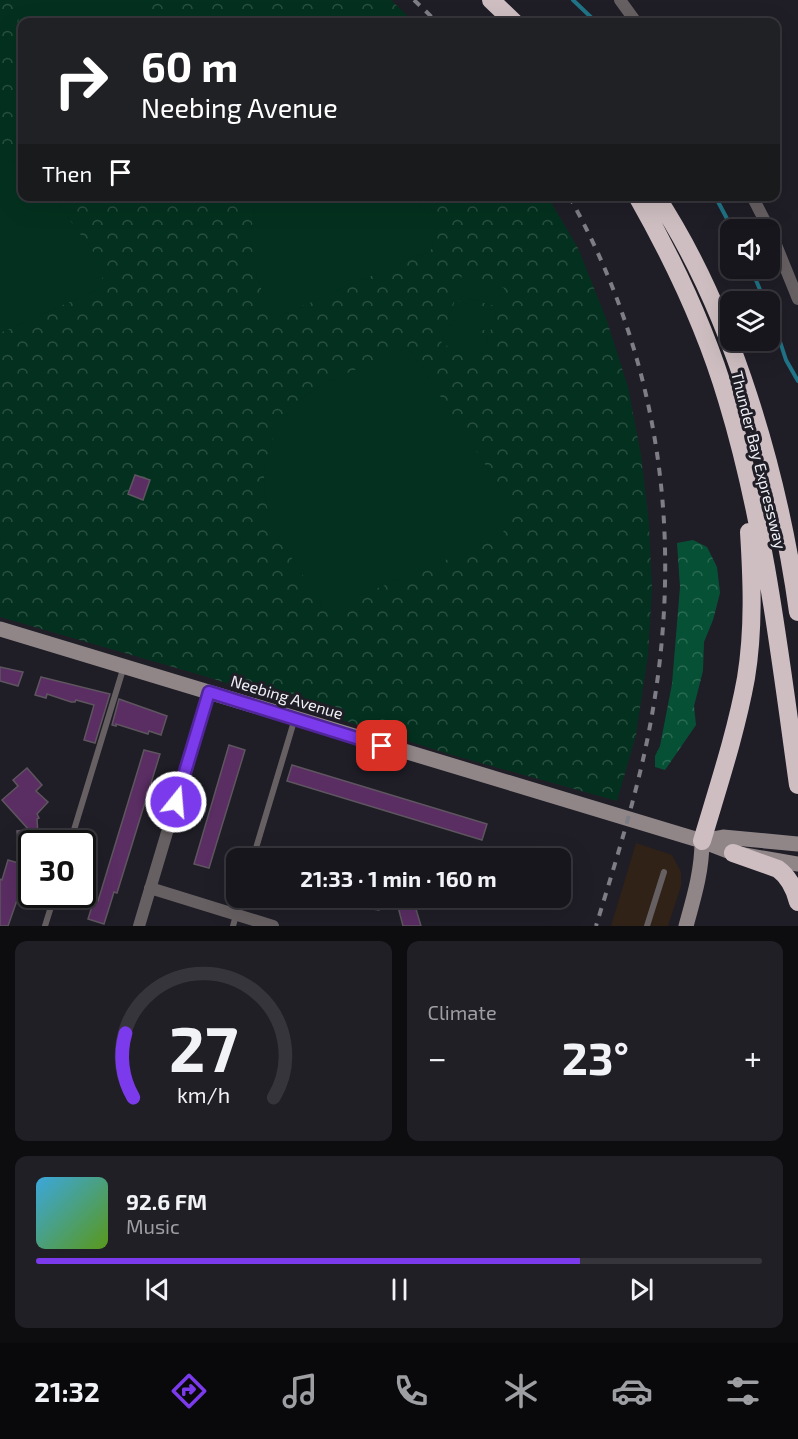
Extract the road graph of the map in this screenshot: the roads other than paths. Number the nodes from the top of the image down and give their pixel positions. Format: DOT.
graph roads {
  1 [pos="491,0"];
  2 [pos="620,0"];
  3 [pos="510,18"];
  4 [pos="633,18"];
  5 [pos="640,201"];
  6 [pos="659,201"];
  7 [pos="755,201"];
  8 [pos="798,299"];
  9 [pos="745,470"];
  10 [pos="797,607"];
  11 [pos="0,629"];
  12 [pos="124,666"];
  13 [pos="209,692"];
  14 [pos="295,718"];
  15 [pos="798,785"];
  16 [pos="74,830"];
  17 [pos="702,841"];
  18 [pos="798,844"];
  19 [pos="256,848"];
  20 [pos="733,853"];
  21 [pos="798,864"];
  22 [pos="663,872"];
  23 [pos="150,888"];
  24 [pos="798,903"];
  25 [pos="51,908"];
  26 [pos="234,920"];
  27 [pos="45,926"];
  28 [pos="139,926"];
  29 [pos="273,926"];
  30 [pos="647,926"];
  31 [pos="686,926"];
  1 -- 3 [label="highway"];
  2 -- 4 [label="street"];
  5 -- 9 [label="highway, Thunder Bay Expressway"];
  6 -- 10 [label="highway, Thunder Bay Expressway"];
  7 -- 8 [label="street"];
  9 -- 15 [label="highway, Thunder Bay Expressway"];
  9 -- 17 [label="highway"];
  11 -- 12 [label="main road, Neebing Avenue"];
  12 -- 13 [label="main road, Neebing Avenue"];
  12 -- 16 [label="lane"];
  13 -- 14 [label="main road, Neebing Avenue"];
  13 -- 23 [label="street"];
  14 -- 17 [label="main road, Neebing Avenue"];
  14 -- 19 [label="lane"];
  17 -- 18 [label="main road, Neebing Avenue"];
  17 -- 20 [label="main road, Neebing Avenue"];
  17 -- 31 [label="main road"];
  20 -- 21 [label="main road, Neebing Avenue"];
  20 -- 24 [label="highway"];
  22 -- 30 [label="lane"];
  23 -- 26 [label="street"];
  23 -- 28 [label="street"];
  25 -- 27 [label="lane"];
  26 -- 29 [label="street"];
}
